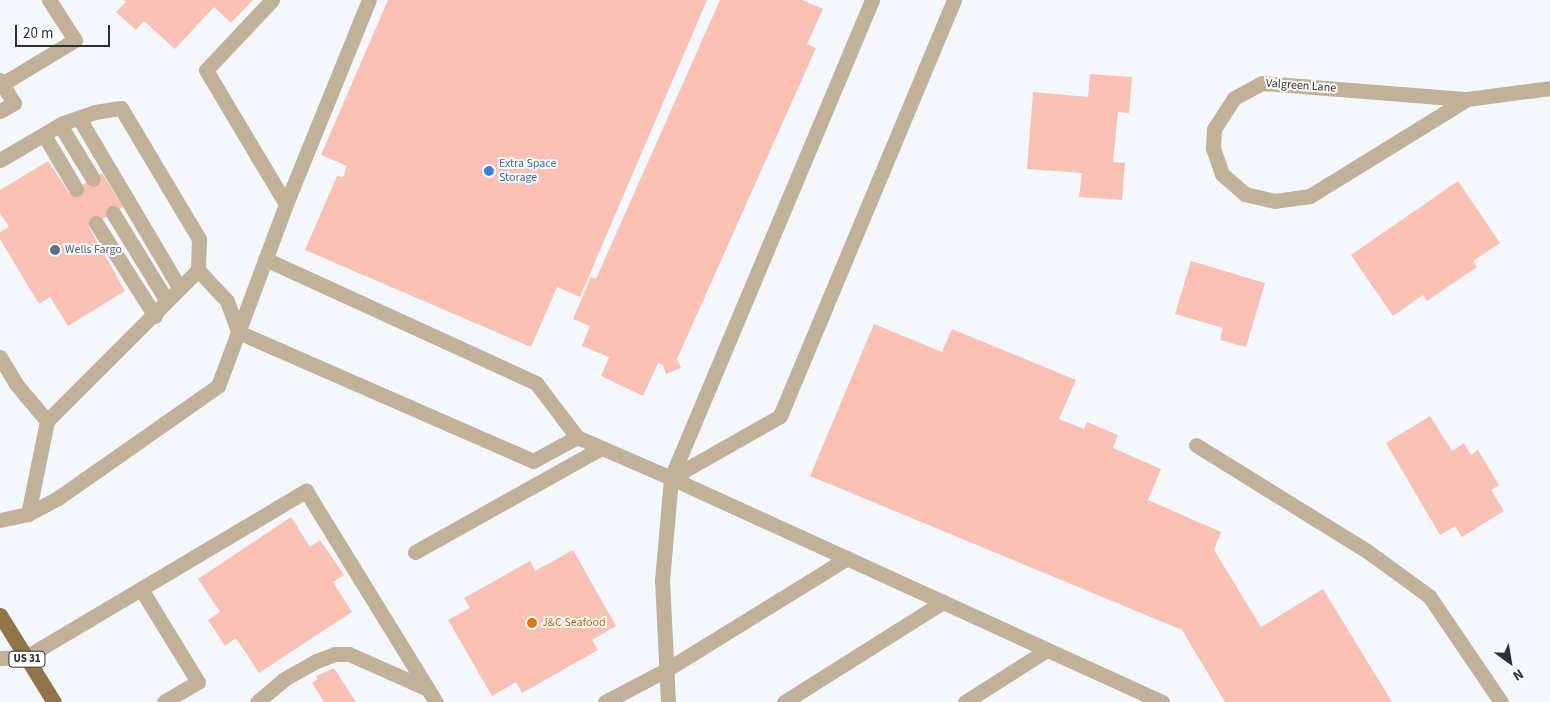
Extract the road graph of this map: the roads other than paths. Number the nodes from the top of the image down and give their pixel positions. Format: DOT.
graph roads {
  1 [pos="49,0"];
  2 [pos="272,0"];
  3 [pos="369,0"];
  4 [pos="872,0"];
  5 [pos="954,0"];
  6 [pos="1,82"];
  7 [pos="1550,88"];
  8 [pos="1467,99"];
  9 [pos="0,111"];
  10 [pos="79,118"];
  11 [pos="60,125"];
  12 [pos="44,135"];
  13 [pos="0,160"];
  14 [pos="93,179"];
  15 [pos="76,189"];
  16 [pos="286,204"];
  17 [pos="113,213"];
  18 [pos="96,223"];
  19 [pos="265,259"];
  20 [pos="198,270"];
  21 [pos="179,287"];
  22 [pos="167,301"];
  23 [pos="155,316"];
  24 [pos="238,332"];
  25 [pos="0,357"];
  26 [pos="47,420"];
  27 [pos="577,437"];
  28 [pos="1196,445"];
  29 [pos="601,448"];
  30 [pos="670,478"];
  31 [pos="28,514"];
  32 [pos="0,520"];
  33 [pos="415,552"];
  34 [pos="847,558"];
  35 [pos="141,589"];
  36 [pos="943,602"];
  37 [pos="0,615"];
  38 [pos="1047,650"];
  39 [pos="26,657"];
  40 [pos="0,658"];
  41 [pos="666,670"];
  42 [pos="432,696"];
  43 [pos="1143,699"];
  44 [pos="54,702"];
  45 [pos="164,702"];
  46 [pos="257,702"];
  47 [pos="605,702"];
  48 [pos="668,702"];
  49 [pos="784,702"];
  50 [pos="966,702"];
  51 [pos="1162,702"];
  52 [pos="1501,702"];
  1 -- 6 [label="street"];
  2 -- 16 [label="street"];
  3 -- 16 [label="street"];
  4 -- 30 [label="street"];
  5 -- 30 [label="street"];
  6 -- 9 [label="street"];
  7 -- 8 [label="street, Valgreen Lane"];
  8 -- 8 [label="street, Valgreen Lane"];
  10 -- 11 [label="street"];
  10 -- 20 [label="street"];
  10 -- 21 [label="street"];
  11 -- 12 [label="street"];
  11 -- 14 [label="street"];
  12 -- 13 [label="street"];
  12 -- 15 [label="street"];
  16 -- 19 [label="street"];
  17 -- 22 [label="street"];
  18 -- 23 [label="street"];
  19 -- 24 [label="street"];
  19 -- 27 [label="street"];
  20 -- 21 [label="street"];
  20 -- 24 [label="street"];
  21 -- 22 [label="street"];
  22 -- 23 [label="street"];
  23 -- 26 [label="street"];
  24 -- 27 [label="street"];
  24 -- 31 [label="street"];
  25 -- 26 [label="street"];
  26 -- 31 [label="street"];
  27 -- 29 [label="street"];
  28 -- 52 [label="street"];
  29 -- 30 [label="street"];
  29 -- 33 [label="street"];
  30 -- 34 [label="street"];
  30 -- 41 [label="street"];
  31 -- 32 [label="street"];
  34 -- 36 [label="street"];
  34 -- 41 [label="street"];
  35 -- 39 [label="street"];
  35 -- 42 [label="street"];
  35 -- 45 [label="street"];
  36 -- 38 [label="street"];
  36 -- 49 [label="street"];
  37 -- 39 [label="main road, US 31"];
  38 -- 43 [label="street"];
  38 -- 50 [label="street"];
  39 -- 40 [label="street"];
  39 -- 44 [label="main road, US 31"];
  41 -- 47 [label="street"];
  41 -- 48 [label="street"];
  42 -- 46 [label="street"];
  43 -- 51 [label="street"];
}
